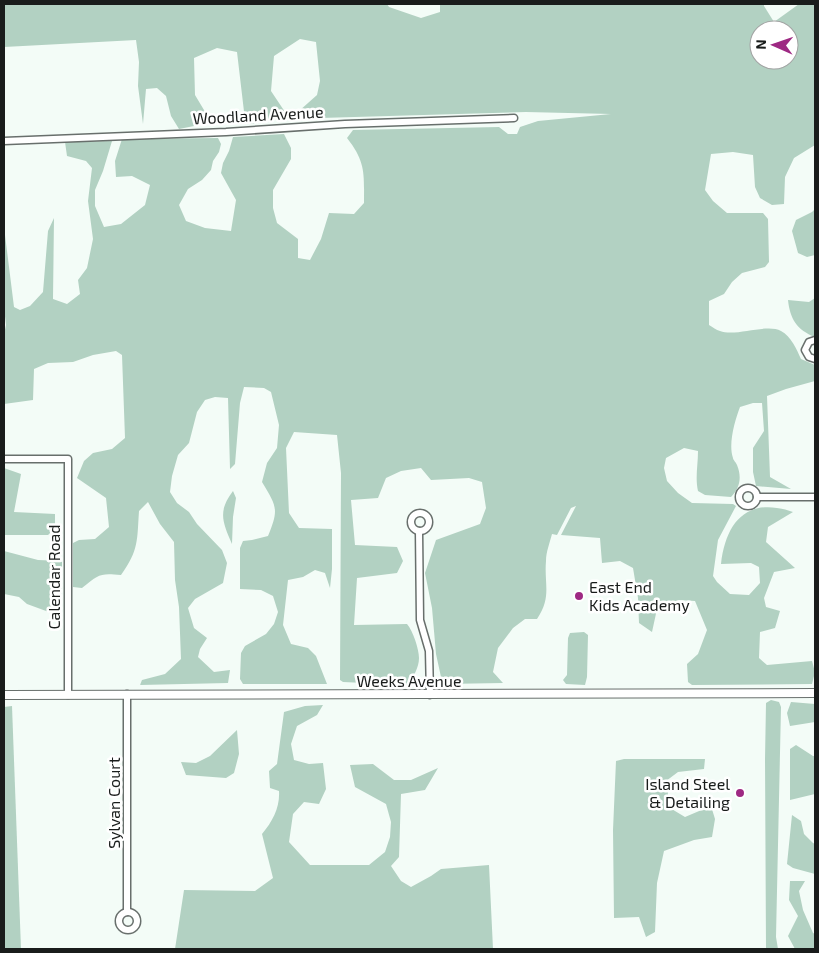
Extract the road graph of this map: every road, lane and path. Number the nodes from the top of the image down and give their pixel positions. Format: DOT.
graph roads {
  1 [pos="514,118"];
  2 [pos="4,141"];
  3 [pos="815,340"];
  4 [pos="815,359"];
  5 [pos="4,459"];
  6 [pos="757,497"];
  7 [pos="815,497"];
  8 [pos="419,531"];
  9 [pos="815,693"];
  10 [pos="127,694"];
  11 [pos="4,695"];
  12 [pos="68,695"];
  13 [pos="430,695"];
  14 [pos="127,912"];
  1 -- 2 [label="street, Woodland Avenue"];
  3 -- 4 [label="street"];
  5 -- 12 [label="street, Calendar Road"];
  6 -- 7 [label="street"];
  8 -- 13 [label="street"];
  9 -- 13 [label="street, Weeks Avenue"];
  10 -- 12 [label="street, Weeks Avenue"];
  10 -- 13 [label="street, Weeks Avenue"];
  10 -- 14 [label="street, Sylvan Court"];
  11 -- 12 [label="street, Weeks Avenue"];
}
